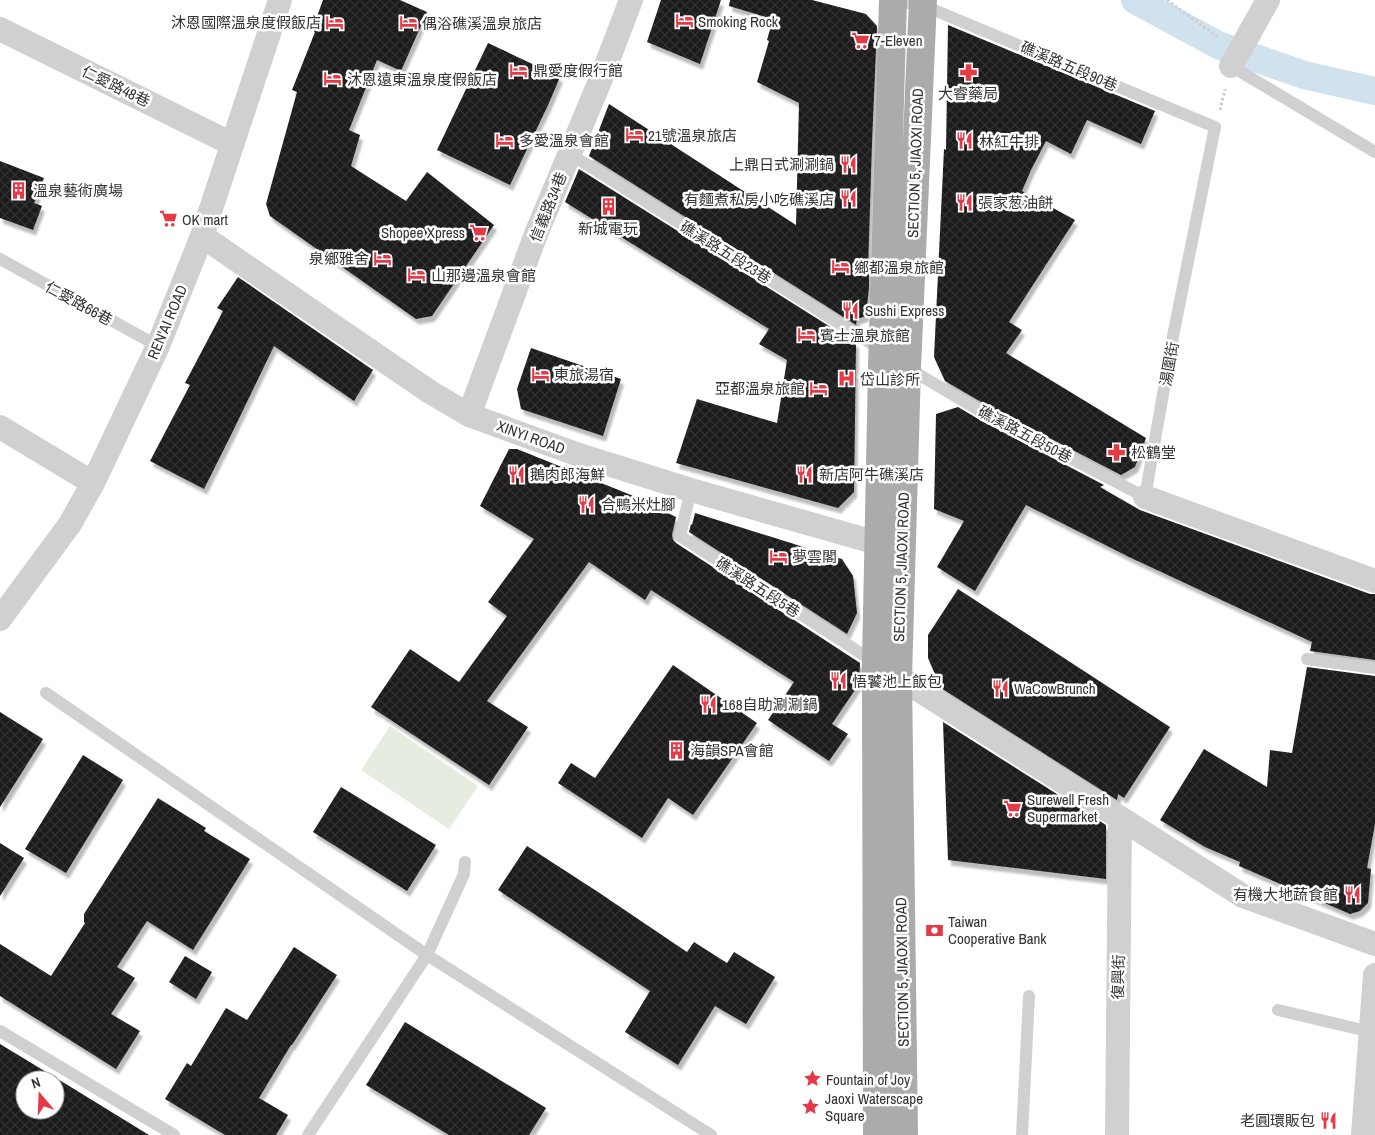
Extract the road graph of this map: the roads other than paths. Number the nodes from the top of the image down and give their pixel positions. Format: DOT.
graph roads {
  1 [pos="280,0"];
  2 [pos="631,0"];
  3 [pos="891,0"];
  4 [pos="1268,0"];
  5 [pos="922,3"];
  6 [pos="0,29"];
  7 [pos="1231,66"];
  8 [pos="1215,127"];
  9 [pos="232,144"];
  10 [pos="1375,152"];
  11 [pos="570,154"];
  12 [pos="202,236"];
  13 [pos="0,259"];
  14 [pos="158,346"];
  15 [pos="895,359"];
  16 [pos="469,415"];
  17 [pos="0,427"];
  18 [pos="93,483"];
  19 [pos="691,490"];
  20 [pos="1146,497"];
  21 [pos="890,547"];
  22 [pos="1375,581"];
  23 [pos="0,619"];
  24 [pos="1307,659"];
  25 [pos="1375,668"];
  26 [pos="887,670"];
  27 [pos="46,693"];
  28 [pos="1120,818"];
  29 [pos="465,862"];
  30 [pos="1375,944"];
  31 [pos="427,955"];
  32 [pos="1375,975"];
  33 [pos="1029,996"];
  34 [pos="1278,1010"];
  35 [pos="0,1031"];
  36 [pos="1370,1032"];
  37 [pos="174,1135"];
  38 [pos="308,1135"];
  39 [pos="711,1135"];
  40 [pos="878,1135"];
  41 [pos="904,1135"];
  42 [pos="1022,1135"];
  43 [pos="1117,1135"];
  44 [pos="1363,1135"];
  1 -- 9 [label="street, REN'AI ROAD"];
  2 -- 11 [label="street, 信義路34巷"];
  3 -- 5 [label="lane, 礁溪路五段90巷"];
  3 -- 15 [label="main road, SECTION 5, JIAOXI ROAD"];
  4 -- 7 [label="street"];
  5 -- 8 [label="lane, 礁溪路五段90巷"];
  5 -- 15 [label="main road, SECTION 5, JIAOXI ROAD"];
  6 -- 9 [label="street, 仁愛路48巷"];
  7 -- 10 [label="lane"];
  8 -- 20 [label="lane, 湯圍街"];
  9 -- 12 [label="street, REN'AI ROAD"];
  11 -- 15 [label="lane, 礁溪路五段23巷"];
  11 -- 16 [label="street, 信義路34巷"];
  12 -- 14 [label="street, REN'AI ROAD"];
  12 -- 16 [label="street, XINYI ROAD"];
  13 -- 14 [label="lane, 仁愛路66巷"];
  14 -- 18 [label="street, REN'AI ROAD"];
  15 -- 20 [label="lane, 礁溪路五段50巷"];
  15 -- 21 [label="main road, SECTION 5, JIAOXI ROAD"];
  16 -- 19 [label="street, XINYI ROAD"];
  17 -- 18 [label="street"];
  18 -- 23 [label="street, REN'AI ROAD"];
  19 -- 21 [label="street, XINYI ROAD"];
  19 -- 26 [label="lane, 礁溪路五段5巷"];
  20 -- 22 [label="street"];
  21 -- 26 [label="main road, SECTION 5, JIAOXI ROAD"];
  24 -- 25 [label="lane"];
  26 -- 28 [label="street"];
  26 -- 40 [label="main road, SECTION 5, JIAOXI ROAD"];
  26 -- 41 [label="main road, SECTION 5, JIAOXI ROAD"];
  27 -- 31 [label="lane"];
  28 -- 30 [label="street"];
  28 -- 43 [label="street, 復興街"];
  29 -- 31 [label="lane"];
  31 -- 38 [label="lane"];
  31 -- 39 [label="lane"];
  32 -- 36 [label="street"];
  33 -- 42 [label="lane"];
  34 -- 36 [label="lane"];
  35 -- 37 [label="lane"];
  36 -- 44 [label="street"];
}
